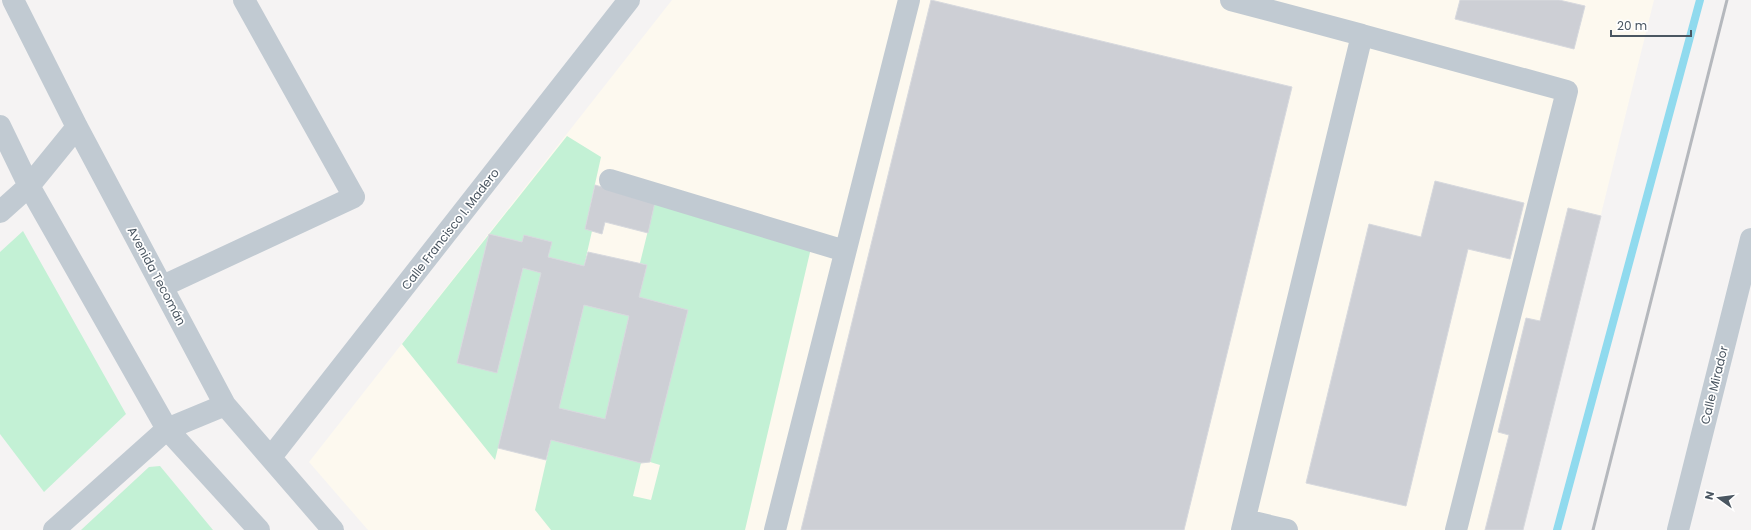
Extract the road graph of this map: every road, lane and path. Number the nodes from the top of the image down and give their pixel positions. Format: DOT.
graph roads {
  1 [pos="13,0"];
  2 [pos="244,0"];
  3 [pos="629,0"];
  4 [pos="909,0"];
  5 [pos="1231,0"];
  6 [pos="1362,35"];
  7 [pos="0,126"];
  8 [pos="77,127"];
  9 [pos="0,150"];
  10 [pos="610,180"];
  11 [pos="29,186"];
  12 [pos="0,212"];
  13 [pos="1751,239"];
  14 [pos="845,251"];
  15 [pos="162,286"];
  16 [pos="225,405"];
  17 [pos="167,429"];
  18 [pos="271,457"];
  19 [pos="1244,525"];
  20 [pos="54,530"];
  21 [pos="259,530"];
  22 [pos="334,530"];
  23 [pos="775,530"];
  24 [pos="1286,530"];
  25 [pos="1456,530"];
  26 [pos="1678,530"];
  1 -- 8 [label="street, Avenida Tecomán"];
  2 -- 15 [label="street"];
  3 -- 18 [label="street, Calle Francisco I. Madero"];
  4 -- 14 [label="street"];
  5 -- 6 [label="street"];
  6 -- 19 [label="street"];
  6 -- 25 [label="street"];
  7 -- 11 [label="street"];
  8 -- 11 [label="street"];
  8 -- 15 [label="street, Avenida Tecomán"];
  9 -- 11 [label="street"];
  10 -- 14 [label="street"];
  11 -- 12 [label="street"];
  11 -- 17 [label="street"];
  13 -- 26 [label="street, Calle Mirador"];
  14 -- 23 [label="street"];
  15 -- 16 [label="street, Avenida Tecomán"];
  16 -- 17 [label="street"];
  16 -- 18 [label="street, Avenida Tecomán"];
  17 -- 20 [label="street"];
  17 -- 21 [label="street"];
  18 -- 22 [label="street, Avenida Tecomán"];
  19 -- 24 [label="street"];
}
